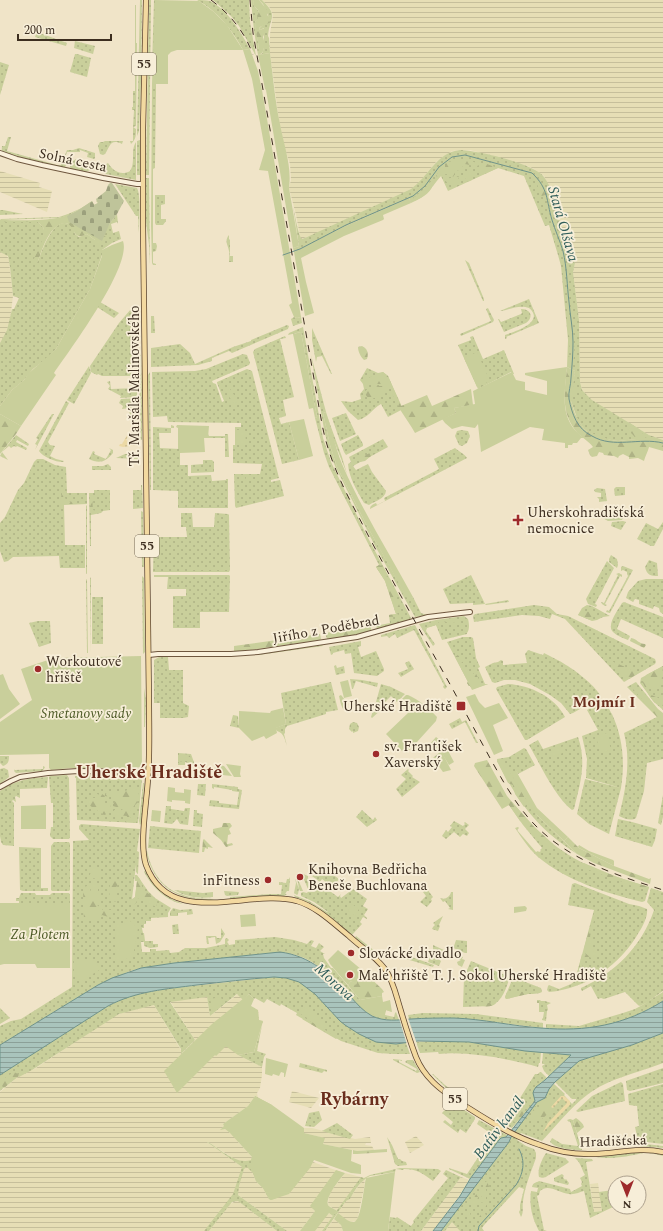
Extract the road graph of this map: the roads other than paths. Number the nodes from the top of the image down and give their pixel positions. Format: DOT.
graph roads {
  1 [pos="146,0"];
  2 [pos="0,153"];
  3 [pos="143,184"];
  4 [pos="470,612"];
  5 [pos="149,655"];
  6 [pos="149,772"];
  7 [pos="0,787"];
  8 [pos="663,1152"];
  1 -- 3 [label="main road, Tř. Maršála Malinovského / 55"];
  2 -- 3 [label="street, Solná cesta"];
  3 -- 5 [label="main road, Tř. Maršála Malinovského / 55"];
  4 -- 5 [label="street, Jiřího z Poděbrad"];
  5 -- 6 [label="main road, Tř. Maršála Malinovského / 55"];
  6 -- 7 [label="street"];
  6 -- 8 [label="main road, Hradišťská / 55"];
}
